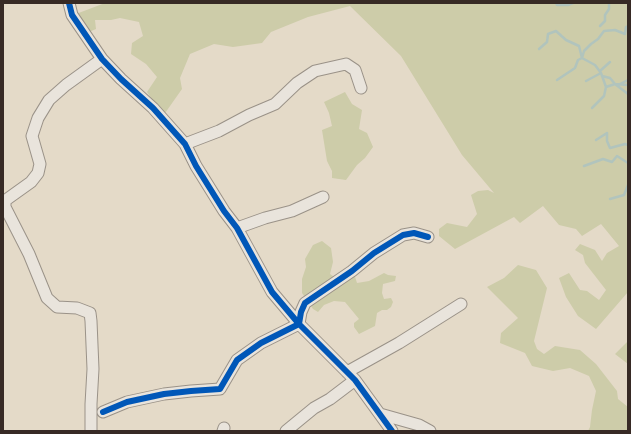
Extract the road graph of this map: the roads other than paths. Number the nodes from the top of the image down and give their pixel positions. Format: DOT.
graph roads {
  1 [pos="69,3"];
  2 [pos="102,59"];
  3 [pos="361,88"];
  4 [pos="185,144"];
  5 [pos="323,197"];
  6 [pos="4,201"];
  7 [pos="237,228"];
  8 [pos="428,237"];
  9 [pos="461,304"];
  10 [pos="299,324"];
  11 [pos="351,376"];
  12 [pos="103,412"];
  13 [pos="380,414"];
  14 [pos="91,431"];
  15 [pos="286,431"];
  16 [pos="392,431"];
  17 [pos="430,431"];
  1 -- 2 [label="street"];
  2 -- 4 [label="street"];
  2 -- 6 [label="street"];
  3 -- 4 [label="street"];
  4 -- 7 [label="street"];
  5 -- 7 [label="street"];
  6 -- 14 [label="street"];
  7 -- 10 [label="street"];
  8 -- 10 [label="street"];
  9 -- 11 [label="street"];
  10 -- 11 [label="street"];
  10 -- 12 [label="street"];
  11 -- 13 [label="street"];
  11 -- 15 [label="street"];
  13 -- 16 [label="street"];
  13 -- 17 [label="street"];
}
